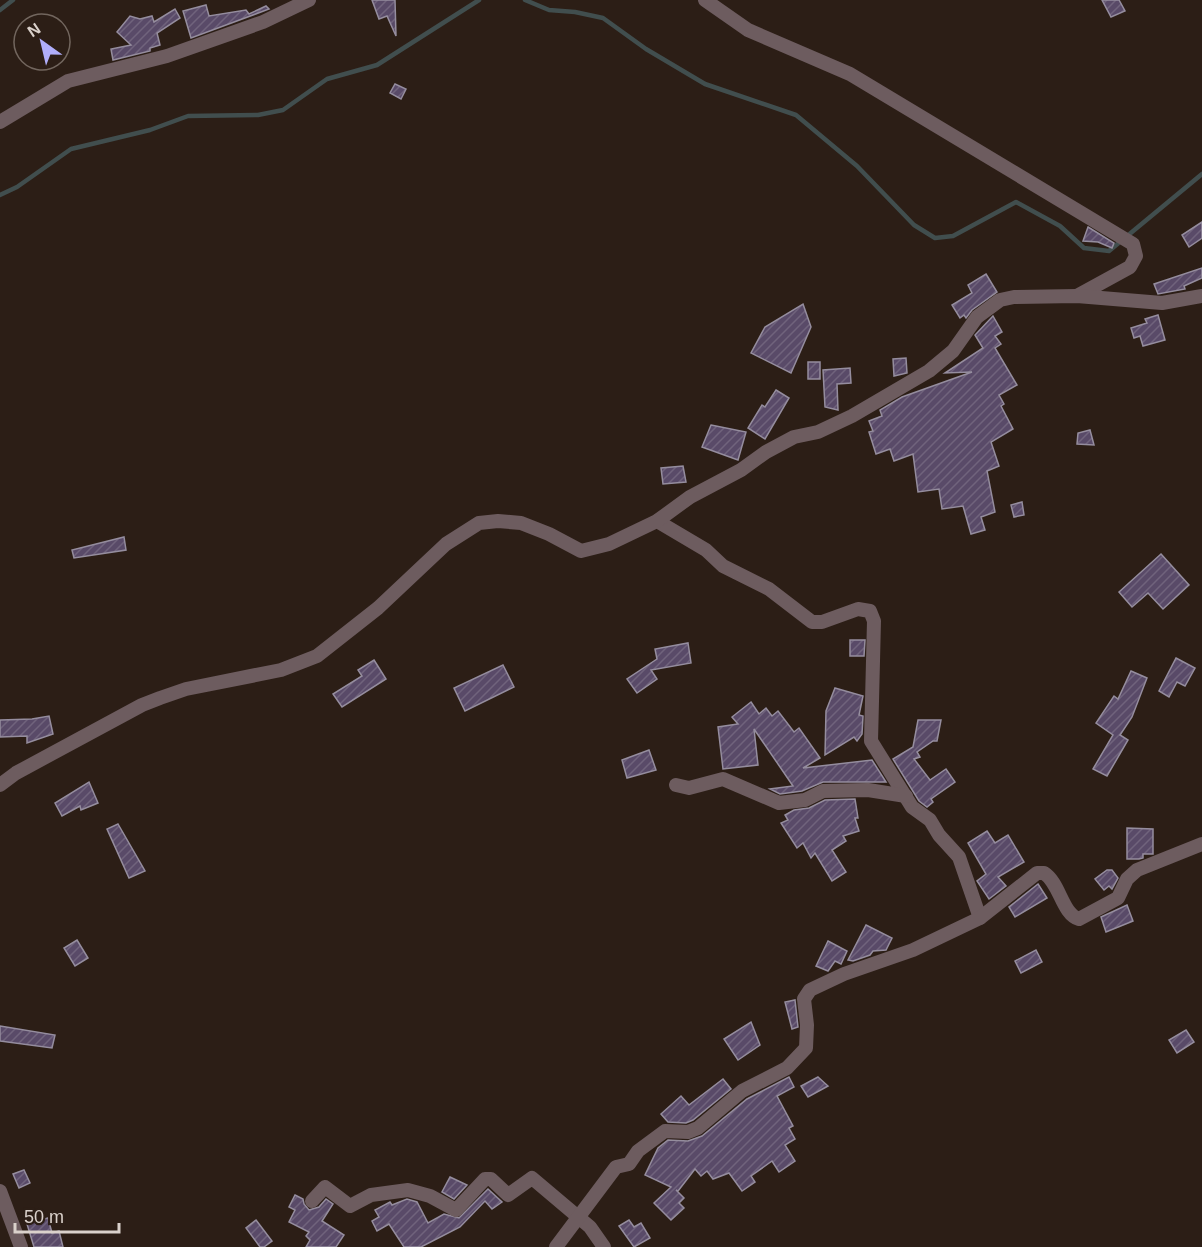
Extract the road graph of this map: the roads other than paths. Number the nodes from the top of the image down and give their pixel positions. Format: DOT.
graph roads {
  1 [pos="309,0"];
  2 [pos="705,0"];
  3 [pos="0,122"];
  4 [pos="1077,296"];
  5 [pos="1202,296"];
  6 [pos="657,521"];
  7 [pos="676,784"];
  8 [pos="0,785"];
  9 [pos="906,796"];
  10 [pos="1202,844"];
  11 [pos="980,918"];
  12 [pos="0,1191"];
  13 [pos="312,1201"];
  14 [pos="579,1217"];
  15 [pos="21,1247"];
  16 [pos="556,1247"];
  17 [pos="604,1247"];
  1 -- 3 [label="street"];
  2 -- 4 [label="street"];
  4 -- 5 [label="street"];
  4 -- 6 [label="street"];
  6 -- 8 [label="street"];
  6 -- 9 [label="street"];
  7 -- 9 [label="street"];
  9 -- 11 [label="street"];
  10 -- 11 [label="street"];
  11 -- 14 [label="street"];
  12 -- 15 [label="street"];
  13 -- 14 [label="street"];
  14 -- 16 [label="street"];
  14 -- 17 [label="street"];
}
